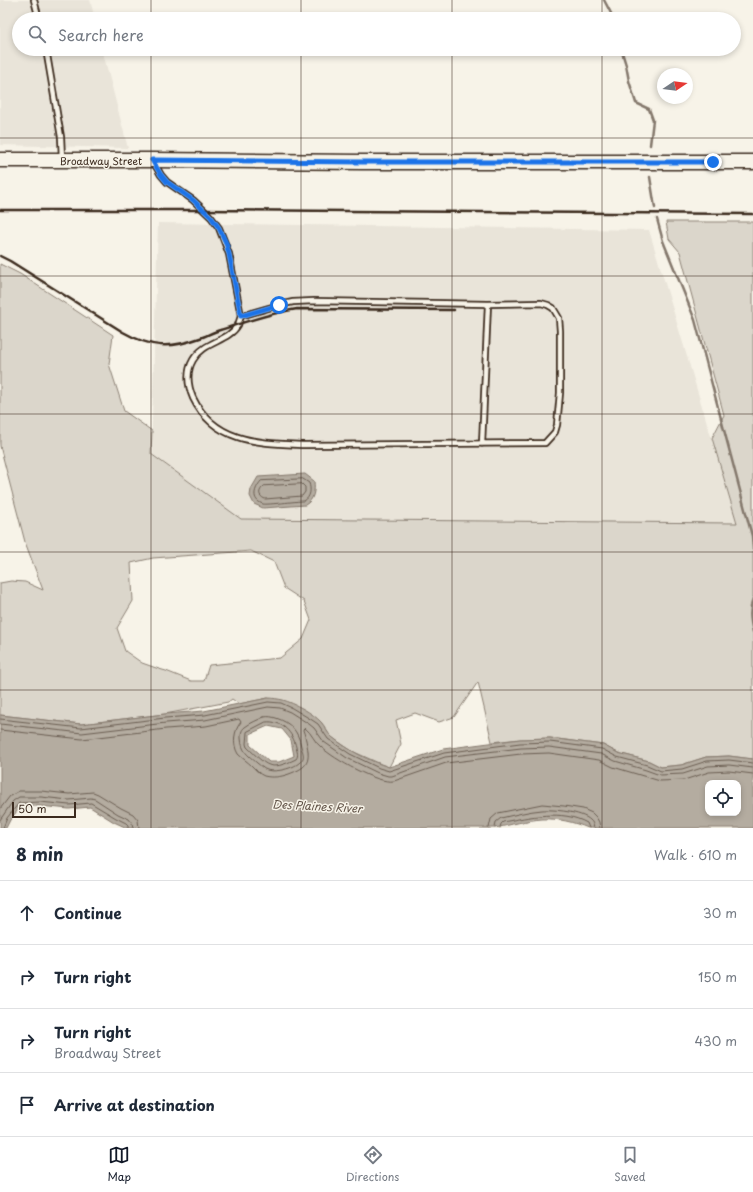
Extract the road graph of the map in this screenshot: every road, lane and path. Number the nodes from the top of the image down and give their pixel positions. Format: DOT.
graph roads {
  1 [pos="34,0"];
  2 [pos="37,12"];
  3 [pos="47,56"];
  4 [pos="0,160"];
  5 [pos="62,160"];
  6 [pos="152,160"];
  7 [pos="753,162"];
  8 [pos="488,304"];
  9 [pos="241,316"];
  10 [pos="482,444"];
  1 -- 2 [label="lane"];
  3 -- 5 [label="lane"];
  4 -- 5 [label="main road, Broadway Street"];
  5 -- 6 [label="main road, Broadway Street"];
  6 -- 7 [label="main road, Broadway Street"];
  6 -- 9 [label="lane"];
  8 -- 9 [label="lane"];
  8 -- 10 [label="lane"];
  8 -- 10 [label="lane"];
  9 -- 10 [label="lane"];
}
